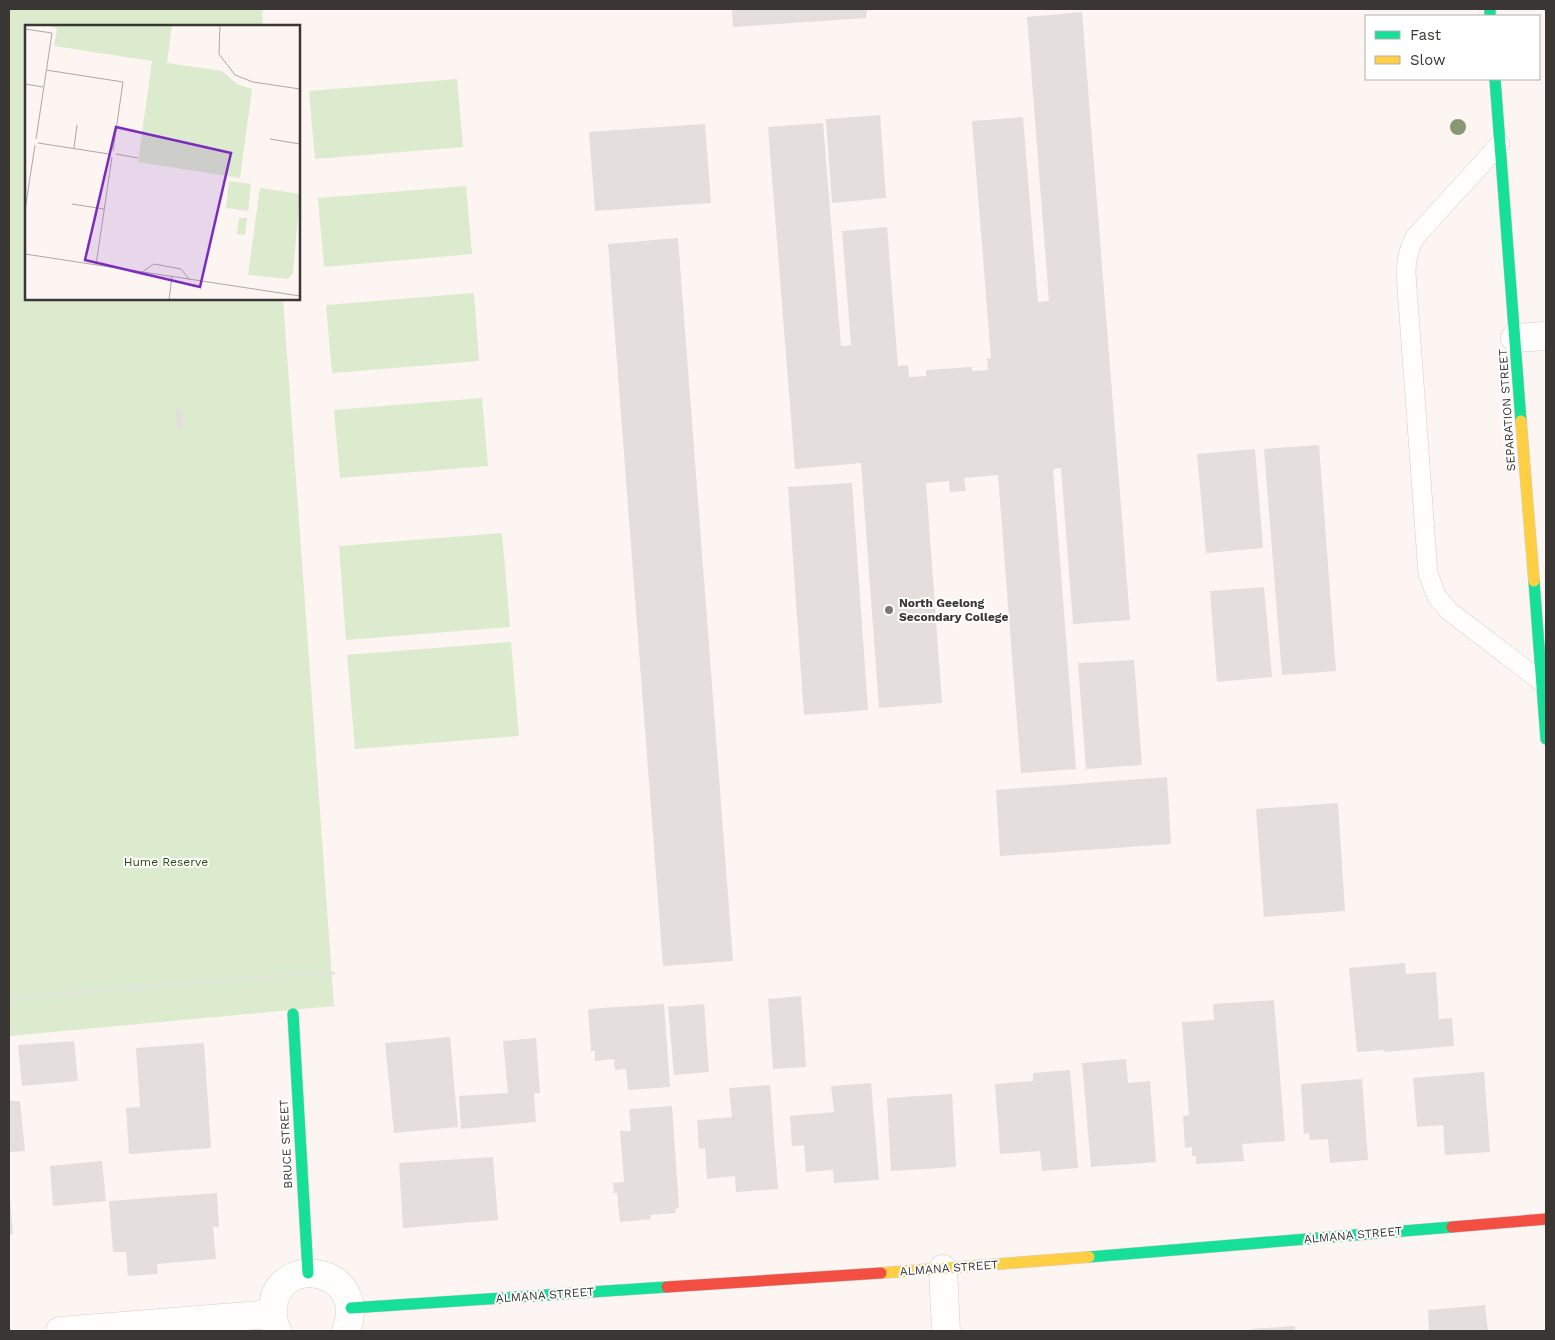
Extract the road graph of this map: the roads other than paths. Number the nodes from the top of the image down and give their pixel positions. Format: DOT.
graph roads {
  1 [pos="1495,80"];
  2 [pos="1500,144"];
  3 [pos="1546,336"];
  4 [pos="1515,338"];
  5 [pos="1542,682"];
  6 [pos="1546,738"];
  7 [pos="293,1014"];
  8 [pos="1546,1219"];
  9 [pos="942,1268"];
  10 [pos="308,1273"];
  11 [pos="348,1320"];
  12 [pos="275,1323"];
  13 [pos="60,1331"];
  14 [pos="946,1331"];
  1 -- 2 [label="street, SEPARATION STREET"];
  2 -- 4 [label="street, SEPARATION STREET"];
  2 -- 5 [label="lane"];
  3 -- 4 [label="street"];
  4 -- 5 [label="street, SEPARATION STREET"];
  5 -- 6 [label="street, SEPARATION STREET"];
  7 -- 10 [label="street, BRUCE STREET"];
  8 -- 9 [label="street, ALMANA STREET"];
  9 -- 11 [label="street, ALMANA STREET"];
  9 -- 14 [label="street"];
  10 -- 11 [label="street"];
  10 -- 12 [label="street"];
  12 -- 13 [label="street"];
}
